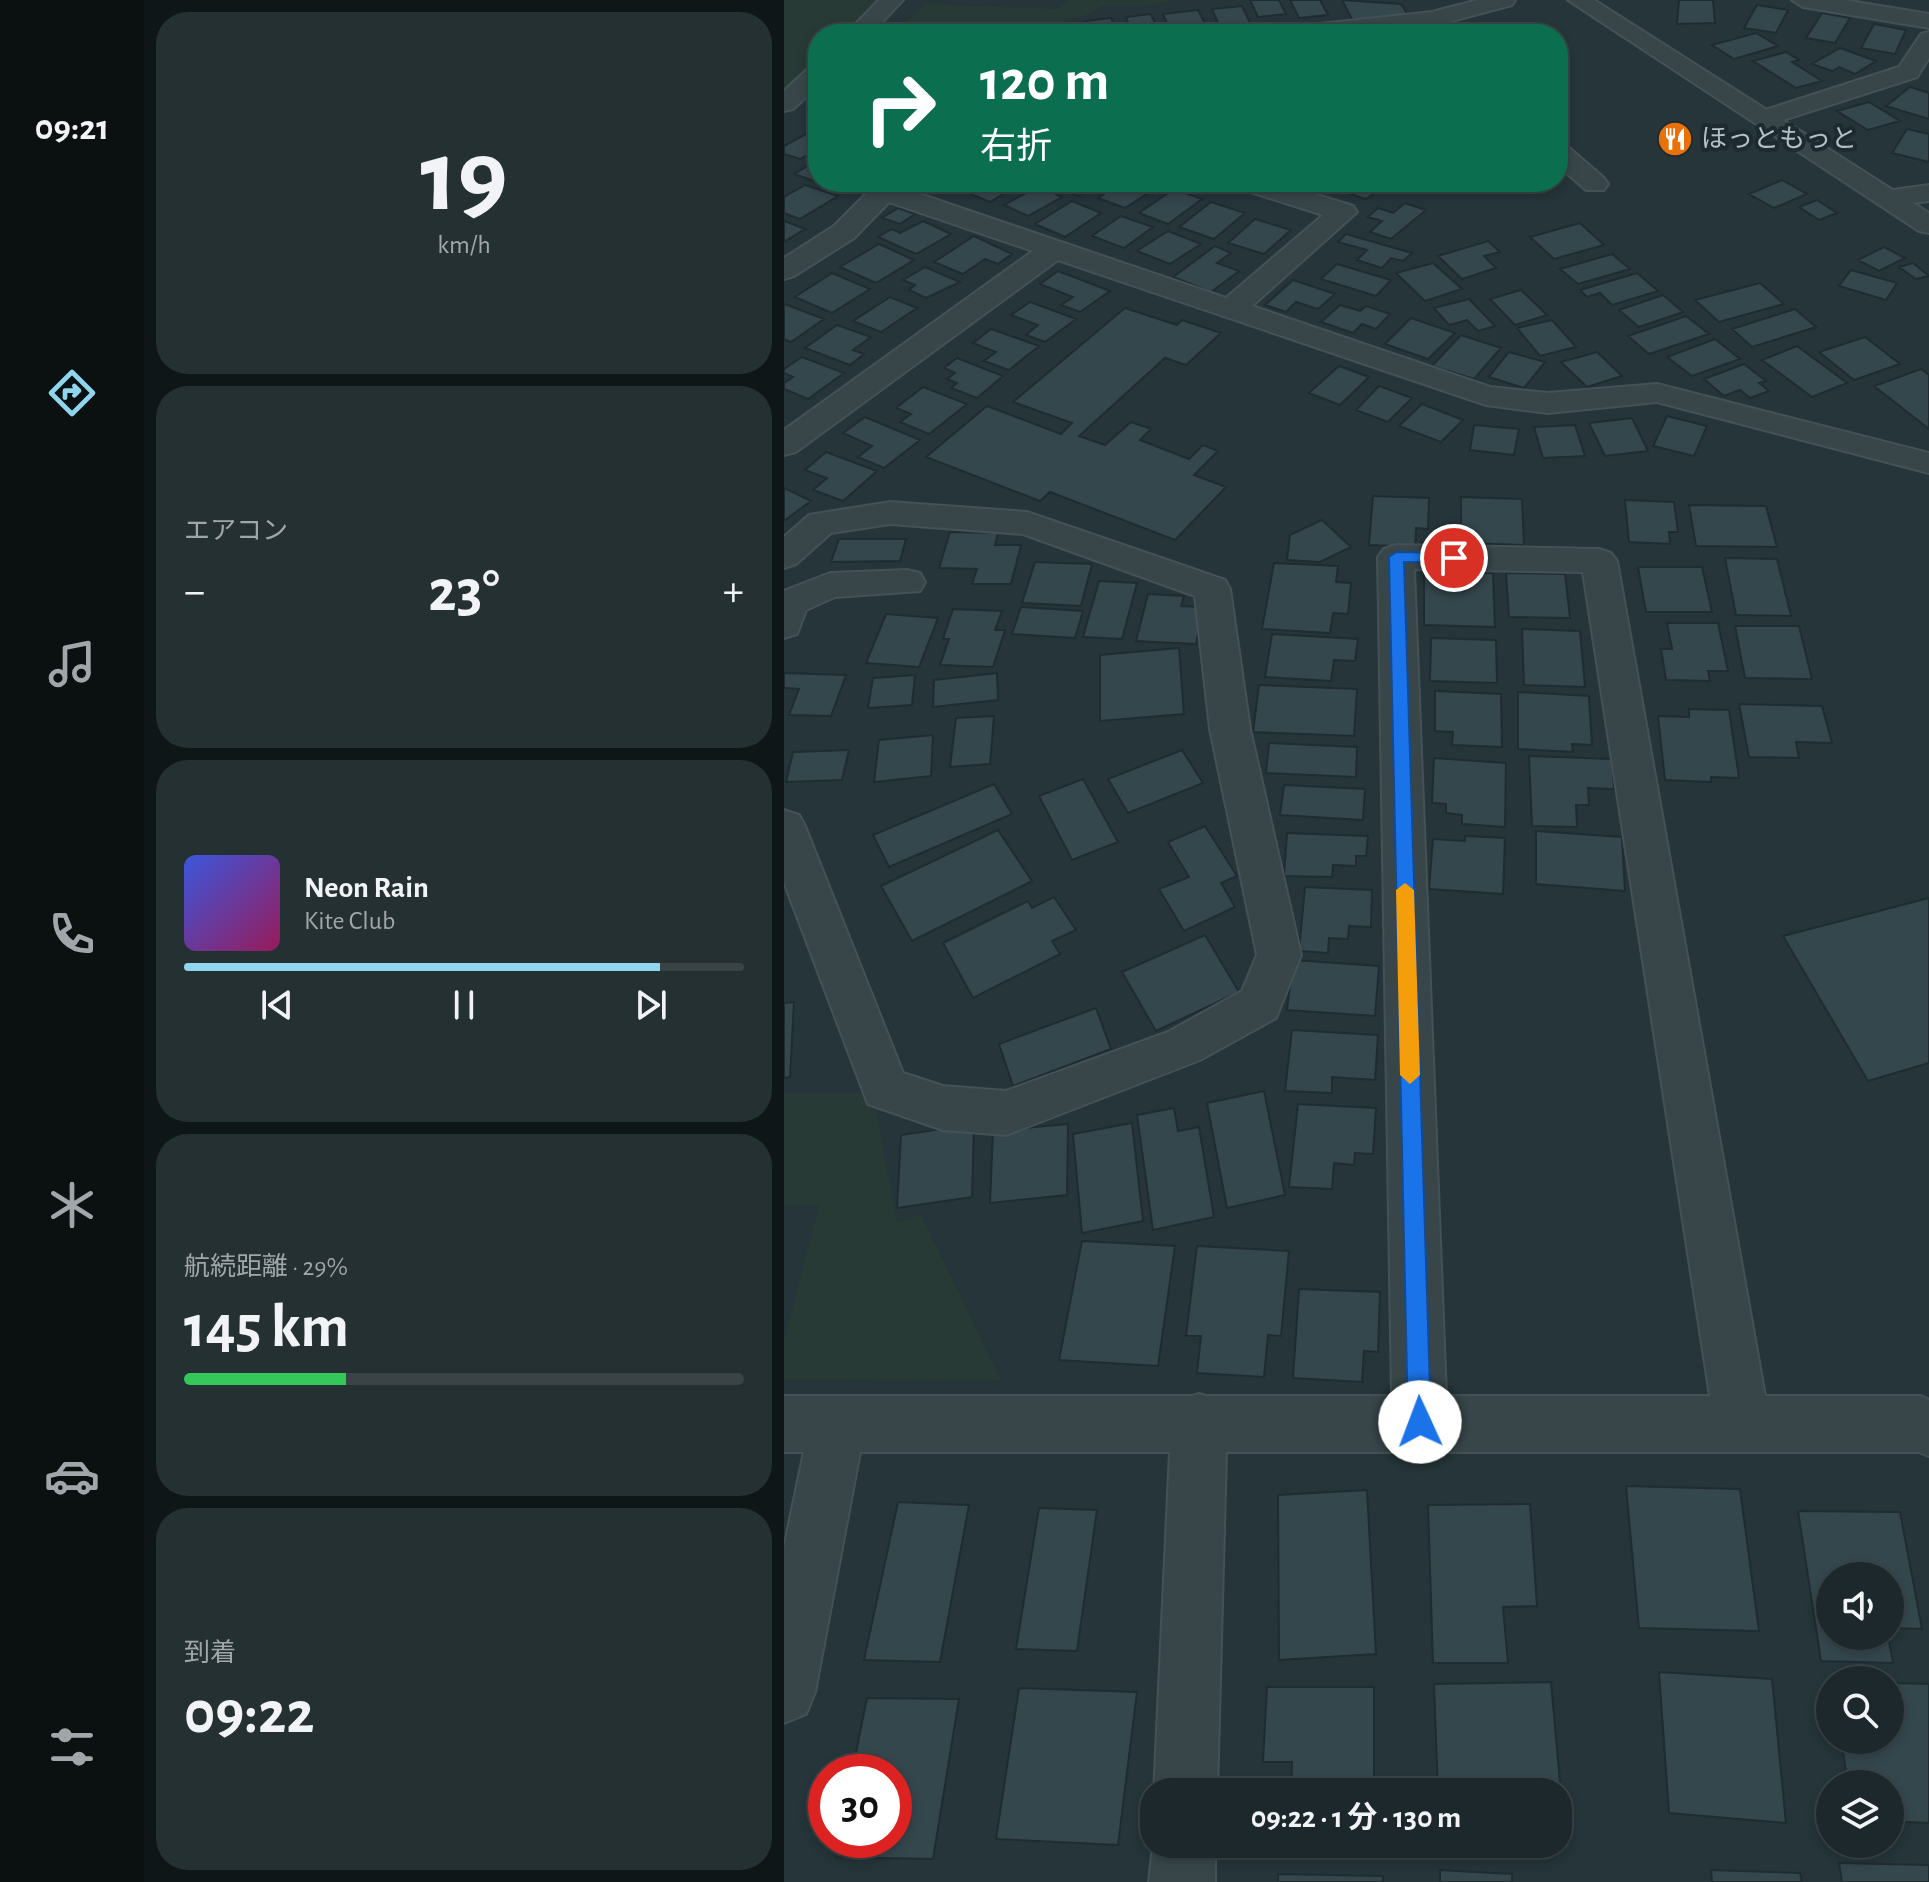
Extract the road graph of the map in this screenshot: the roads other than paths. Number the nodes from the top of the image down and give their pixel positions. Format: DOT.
graph roads {
  1 [pos="892,0"];
  2 [pos="1504,0"];
  3 [pos="1579,0"];
  4 [pos="1803,0"];
  5 [pos="1926,20"];
  6 [pos="868,24"];
  7 [pos="1421,24"];
  8 [pos="1919,75"];
  9 [pos="808,86"];
  10 [pos="793,106"];
  11 [pos="1762,119"];
  12 [pos="882,192"];
  13 [pos="903,192"];
  14 [pos="1279,192"];
  15 [pos="1929,193"];
  16 [pos="1888,198"];
  17 [pos="1929,225"];
  18 [pos="1053,250"];
  19 [pos="784,270"];
  20 [pos="1231,309"];
  21 [pos="784,445"];
  22 [pos="1929,463"];
  23 [pos="784,556"];
  24 [pos="907,582"];
  25 [pos="786,609"];
  26 [pos="784,826"];
  27 [pos="1199,1421"];
  28 [pos="1420,1422"];
  29 [pos="811,1423"];
  30 [pos="1742,1423"];
  31 [pos="1926,1435"];
  32 [pos="784,1692"];
  33 [pos="1186,1778"];
  34 [pos="1183,1858"];
  35 [pos="1182,1882"];
  1 -- 6 [label="street"];
  2 -- 7 [label="street"];
  3 -- 11 [label="street"];
  4 -- 5 [label="street"];
  5 -- 8 [label="street"];
  8 -- 11 [label="street"];
  9 -- 10 [label="street"];
  11 -- 16 [label="street"];
  12 -- 19 [label="street"];
  13 -- 18 [label="street"];
  14 -- 20 [label="street"];
  15 -- 16 [label="street"];
  16 -- 17 [label="street"];
  18 -- 20 [label="street"];
  18 -- 21 [label="street"];
  20 -- 22 [label="street"];
  23 -- 26 [label="street"];
  24 -- 25 [label="street"];
  27 -- 28 [label="street"];
  27 -- 29 [label="street"];
  27 -- 33 [label="street"];
  28 -- 30 [label="street"];
  28 -- 30 [label="street"];
  29 -- 32 [label="street"];
  30 -- 31 [label="street"];
  34 -- 35 [label="street"];
}
